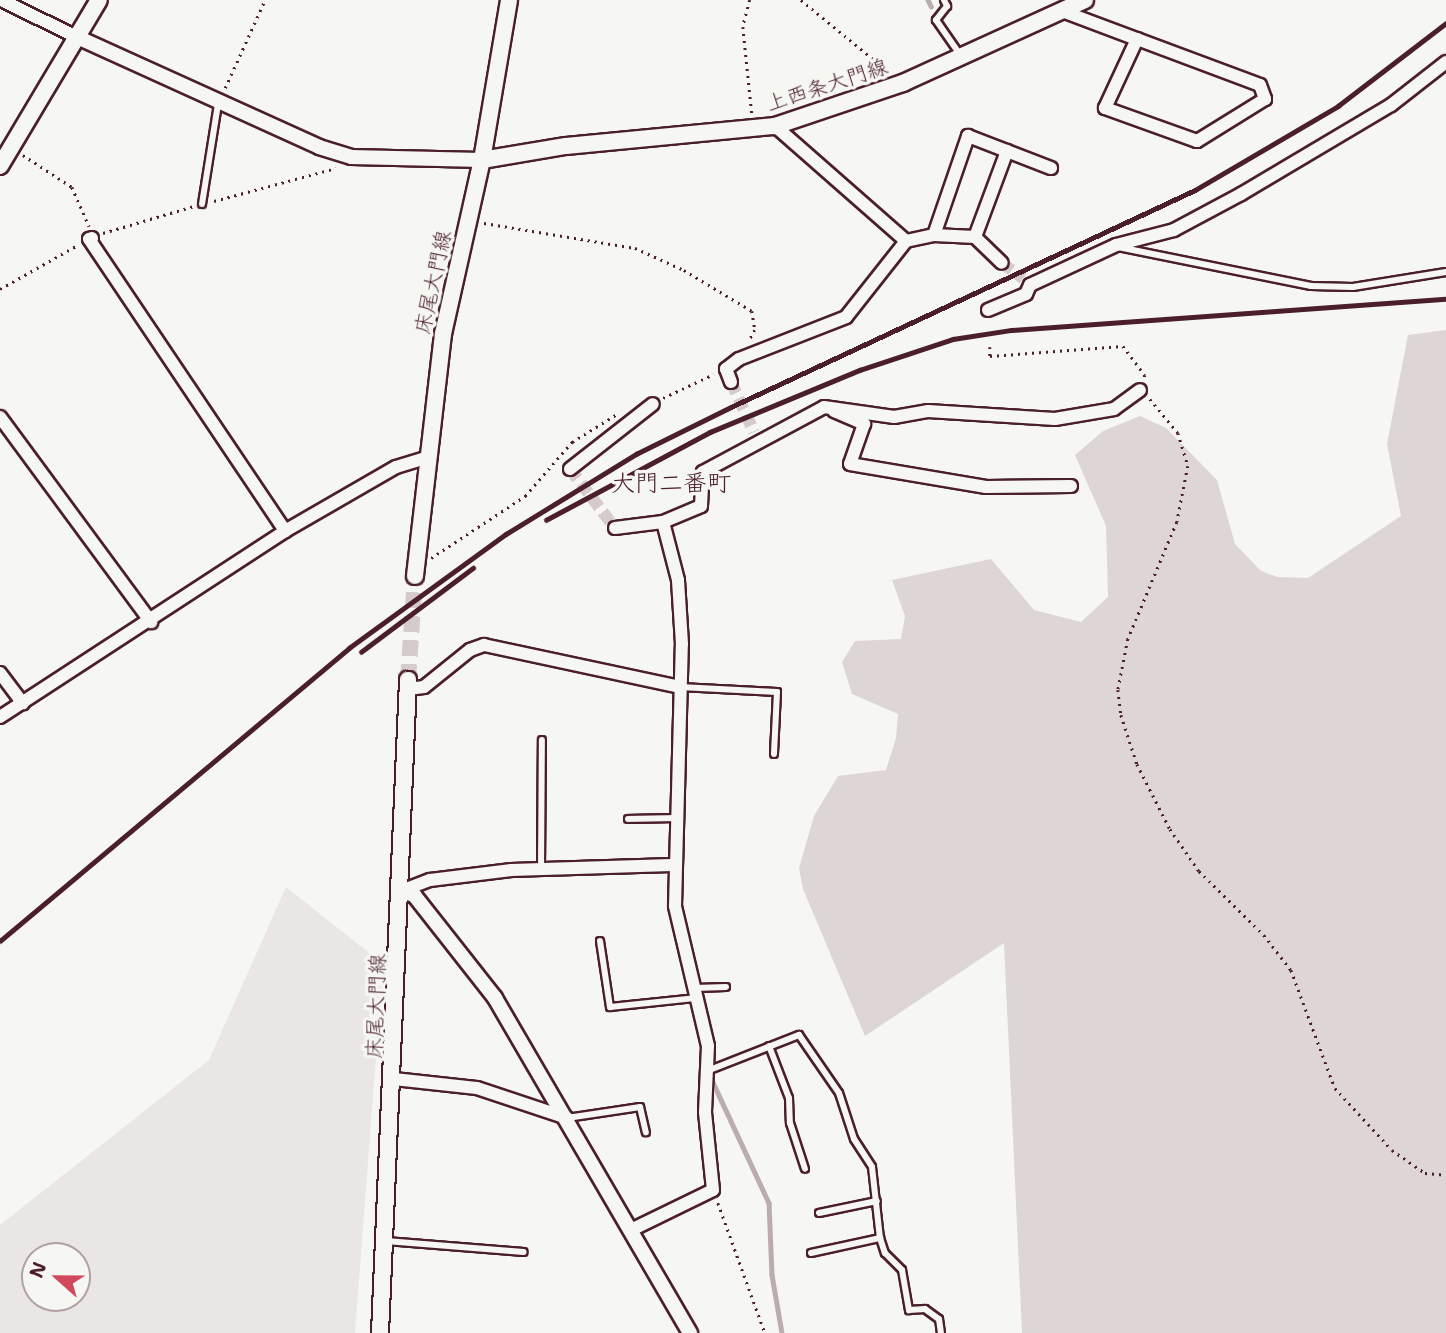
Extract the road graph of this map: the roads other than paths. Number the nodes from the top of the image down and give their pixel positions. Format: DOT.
graph roads {
  1 [pos="1,0"];
  2 [pos="99,0"];
  3 [pos="509,0"];
  4 [pos="944,0"];
  5 [pos="1085,0"];
  6 [pos="1062,11"];
  7 [pos="77,37"];
  8 [pos="1137,39"];
  9 [pos="962,57"];
  10 [pos="1446,62"];
  11 [pos="218,104"];
  12 [pos="775,126"];
  13 [pos="1007,151"];
  14 [pos="482,160"];
  15 [pos="0,166"];
  16 [pos="1051,168"];
  17 [pos="202,204"];
  18 [pos="934,235"];
  19 [pos="975,237"];
  20 [pos="90,239"];
  21 [pos="906,241"];
  22 [pos="1116,245"];
  23 [pos="1002,264"];
  24 [pos="1446,272"];
  25 [pos="988,310"];
  26 [pos="732,382"];
  27 [pos="1140,390"];
  28 [pos="653,404"];
  29 [pos="824,407"];
  30 [pos="0,417"];
  31 [pos="425,457"];
  32 [pos="570,469"];
  33 [pos="1071,485"];
  34 [pos="663,522"];
  35 [pos="615,528"];
  36 [pos="285,531"];
  37 [pos="416,568"];
  38 [pos="152,622"];
  39 [pos="0,673"];
  40 [pos="408,684"];
  41 [pos="680,687"];
  42 [pos="23,703"];
  43 [pos="0,717"];
  44 [pos="542,740"];
  45 [pos="774,754"];
  46 [pos="675,818"];
  47 [pos="628,819"];
  48 [pos="672,864"];
  49 [pos="541,870"];
  50 [pos="401,891"];
  51 [pos="600,941"];
  52 [pos="726,987"];
  53 [pos="694,993"];
  54 [pos="769,1046"];
  55 [pos="705,1072"];
  56 [pos="394,1079"];
  57 [pos="567,1118"];
  58 [pos="646,1132"];
  59 [pos="805,1169"];
  60 [pos="877,1201"];
  61 [pos="819,1213"];
  62 [pos="631,1230"];
  63 [pos="880,1238"];
  64 [pos="386,1241"];
  65 [pos="524,1252"];
  66 [pos="811,1253"];
  67 [pos="380,1333"];
  68 [pos="690,1333"];
  69 [pos="941,1333"];
  1 -- 7 [label="street"];
  2 -- 7 [label="main road"];
  3 -- 14 [label="main road, 床尾大門線"];
  4 -- 9 [label="lane"];
  5 -- 6 [label="main road, 上西条大門線"];
  6 -- 8 [label="street"];
  6 -- 9 [label="main road, 上西条大門線"];
  7 -- 11 [label="street"];
  7 -- 15 [label="main road"];
  8 -- 8 [label="street"];
  9 -- 12 [label="main road, 上西条大門線"];
  10 -- 22 [label="street"];
  11 -- 14 [label="street"];
  11 -- 17 [label="lane"];
  12 -- 14 [label="main road, 上西条大門線"];
  12 -- 21 [label="street"];
  13 -- 16 [label="street"];
  13 -- 18 [label="street"];
  13 -- 19 [label="street"];
  14 -- 31 [label="main road, 床尾大門線"];
  18 -- 19 [label="street"];
  18 -- 21 [label="street"];
  19 -- 23 [label="street"];
  20 -- 36 [label="street"];
  21 -- 26 [label="street"];
  22 -- 24 [label="lane"];
  22 -- 25 [label="street"];
  27 -- 29 [label="street"];
  28 -- 32 [label="street"];
  29 -- 33 [label="street"];
  29 -- 34 [label="street"];
  30 -- 38 [label="street"];
  31 -- 36 [label="street"];
  31 -- 37 [label="main road, 床尾大門線"];
  34 -- 35 [label="street"];
  34 -- 41 [label="street"];
  36 -- 38 [label="street"];
  38 -- 42 [label="street"];
  39 -- 42 [label="street"];
  40 -- 41 [label="street"];
  40 -- 50 [label="main road, 床尾大門線"];
  41 -- 45 [label="lane"];
  41 -- 46 [label="street"];
  42 -- 43 [label="street"];
  44 -- 49 [label="lane"];
  46 -- 47 [label="lane"];
  46 -- 48 [label="street"];
  48 -- 49 [label="street"];
  48 -- 53 [label="street"];
  49 -- 50 [label="street"];
  50 -- 56 [label="main road, 床尾大門線"];
  50 -- 57 [label="street"];
  51 -- 53 [label="lane"];
  52 -- 53 [label="lane"];
  53 -- 55 [label="street"];
  54 -- 55 [label="lane"];
  54 -- 59 [label="lane"];
  54 -- 60 [label="lane"];
  55 -- 62 [label="street"];
  56 -- 57 [label="street"];
  56 -- 64 [label="main road, 床尾大門線"];
  57 -- 58 [label="lane"];
  57 -- 62 [label="street"];
  60 -- 61 [label="lane"];
  60 -- 63 [label="lane"];
  62 -- 68 [label="street"];
  63 -- 66 [label="lane"];
  63 -- 69 [label="lane"];
  64 -- 65 [label="lane"];
  64 -- 67 [label="main road, 床尾大門線"];
}
